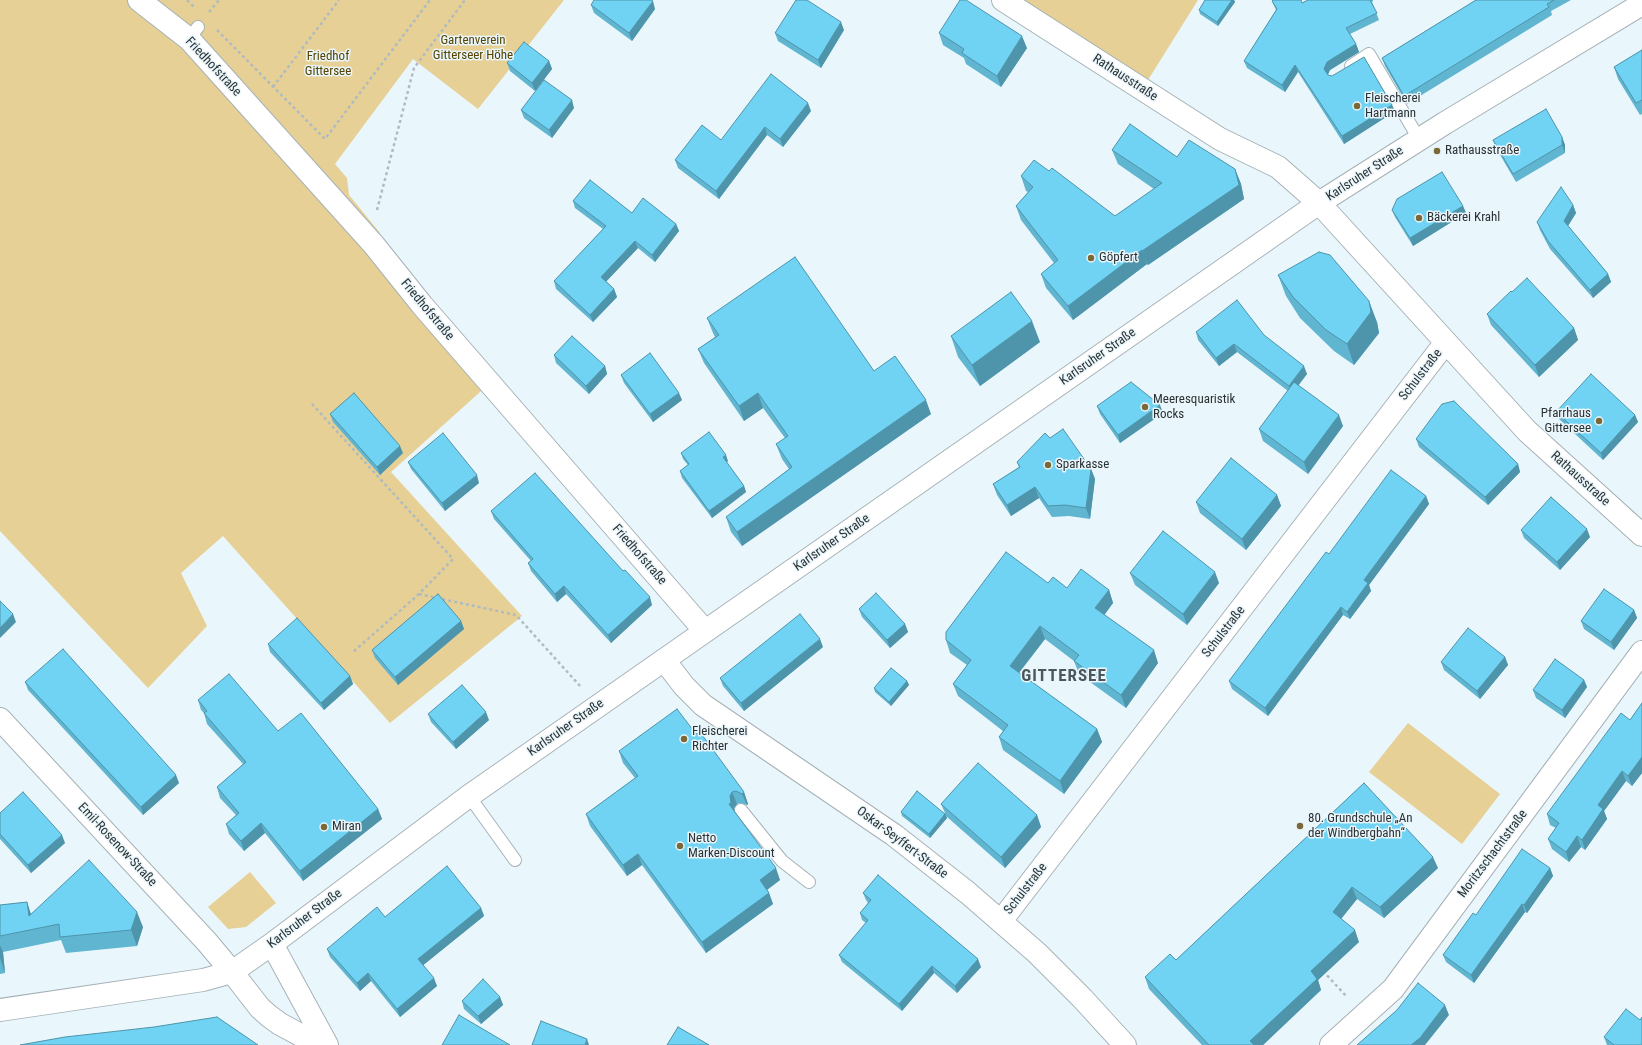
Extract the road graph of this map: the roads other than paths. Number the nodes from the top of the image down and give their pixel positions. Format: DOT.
graph roads {
  1 [pos="139,0"];
  2 [pos="1003,0"];
  3 [pos="1642,4"];
  4 [pos="1340,72"];
  5 [pos="1419,139"];
  6 [pos="1320,202"];
  7 [pos="1446,342"];
  8 [pos="1642,535"];
  9 [pos="705,631"];
  10 [pos="1642,652"];
  11 [pos="664,660"];
  12 [pos="0,719"];
  13 [pos="469,796"];
  14 [pos="741,810"];
  15 [pos="515,860"];
  16 [pos="809,882"];
  17 [pos="1001,921"];
  18 [pos="272,944"];
  19 [pos="232,972"];
  20 [pos="0,1010"];
  21 [pos="319,1045"];
  22 [pos="327,1045"];
  23 [pos="1125,1045"];
  24 [pos="1331,1045"];
  1 -- 9 [label="street, Friedhofstraße"];
  2 -- 6 [label="street, Rathausstraße"];
  3 -- 5 [label="street, Karlsruher Straße"];
  4 -- 5 [label="lane"];
  5 -- 6 [label="street, Karlsruher Straße"];
  6 -- 7 [label="street, Rathausstraße"];
  6 -- 9 [label="street, Karlsruher Straße"];
  7 -- 8 [label="street, Rathausstraße"];
  7 -- 17 [label="street, Schulstraße"];
  9 -- 11 [label="street, Karlsruher Straße"];
  10 -- 24 [label="street, Moritzschachtstraße"];
  11 -- 13 [label="street, Karlsruher Straße"];
  11 -- 17 [label="street, Oskar-Seyffert-Straße"];
  12 -- 19 [label="street, Emil-Rosenow-Straße"];
  13 -- 15 [label="lane"];
  13 -- 18 [label="street, Karlsruher Straße"];
  14 -- 16 [label="lane"];
  17 -- 23 [label="street, Oskar-Seyffert-Straße"];
  18 -- 19 [label="street, Karlsruher Straße"];
  18 -- 22 [label="street"];
  19 -- 20 [label="street, Karlsruher Straße"];
  19 -- 21 [label="street, Emil-Rosenow-Straße"];
}
